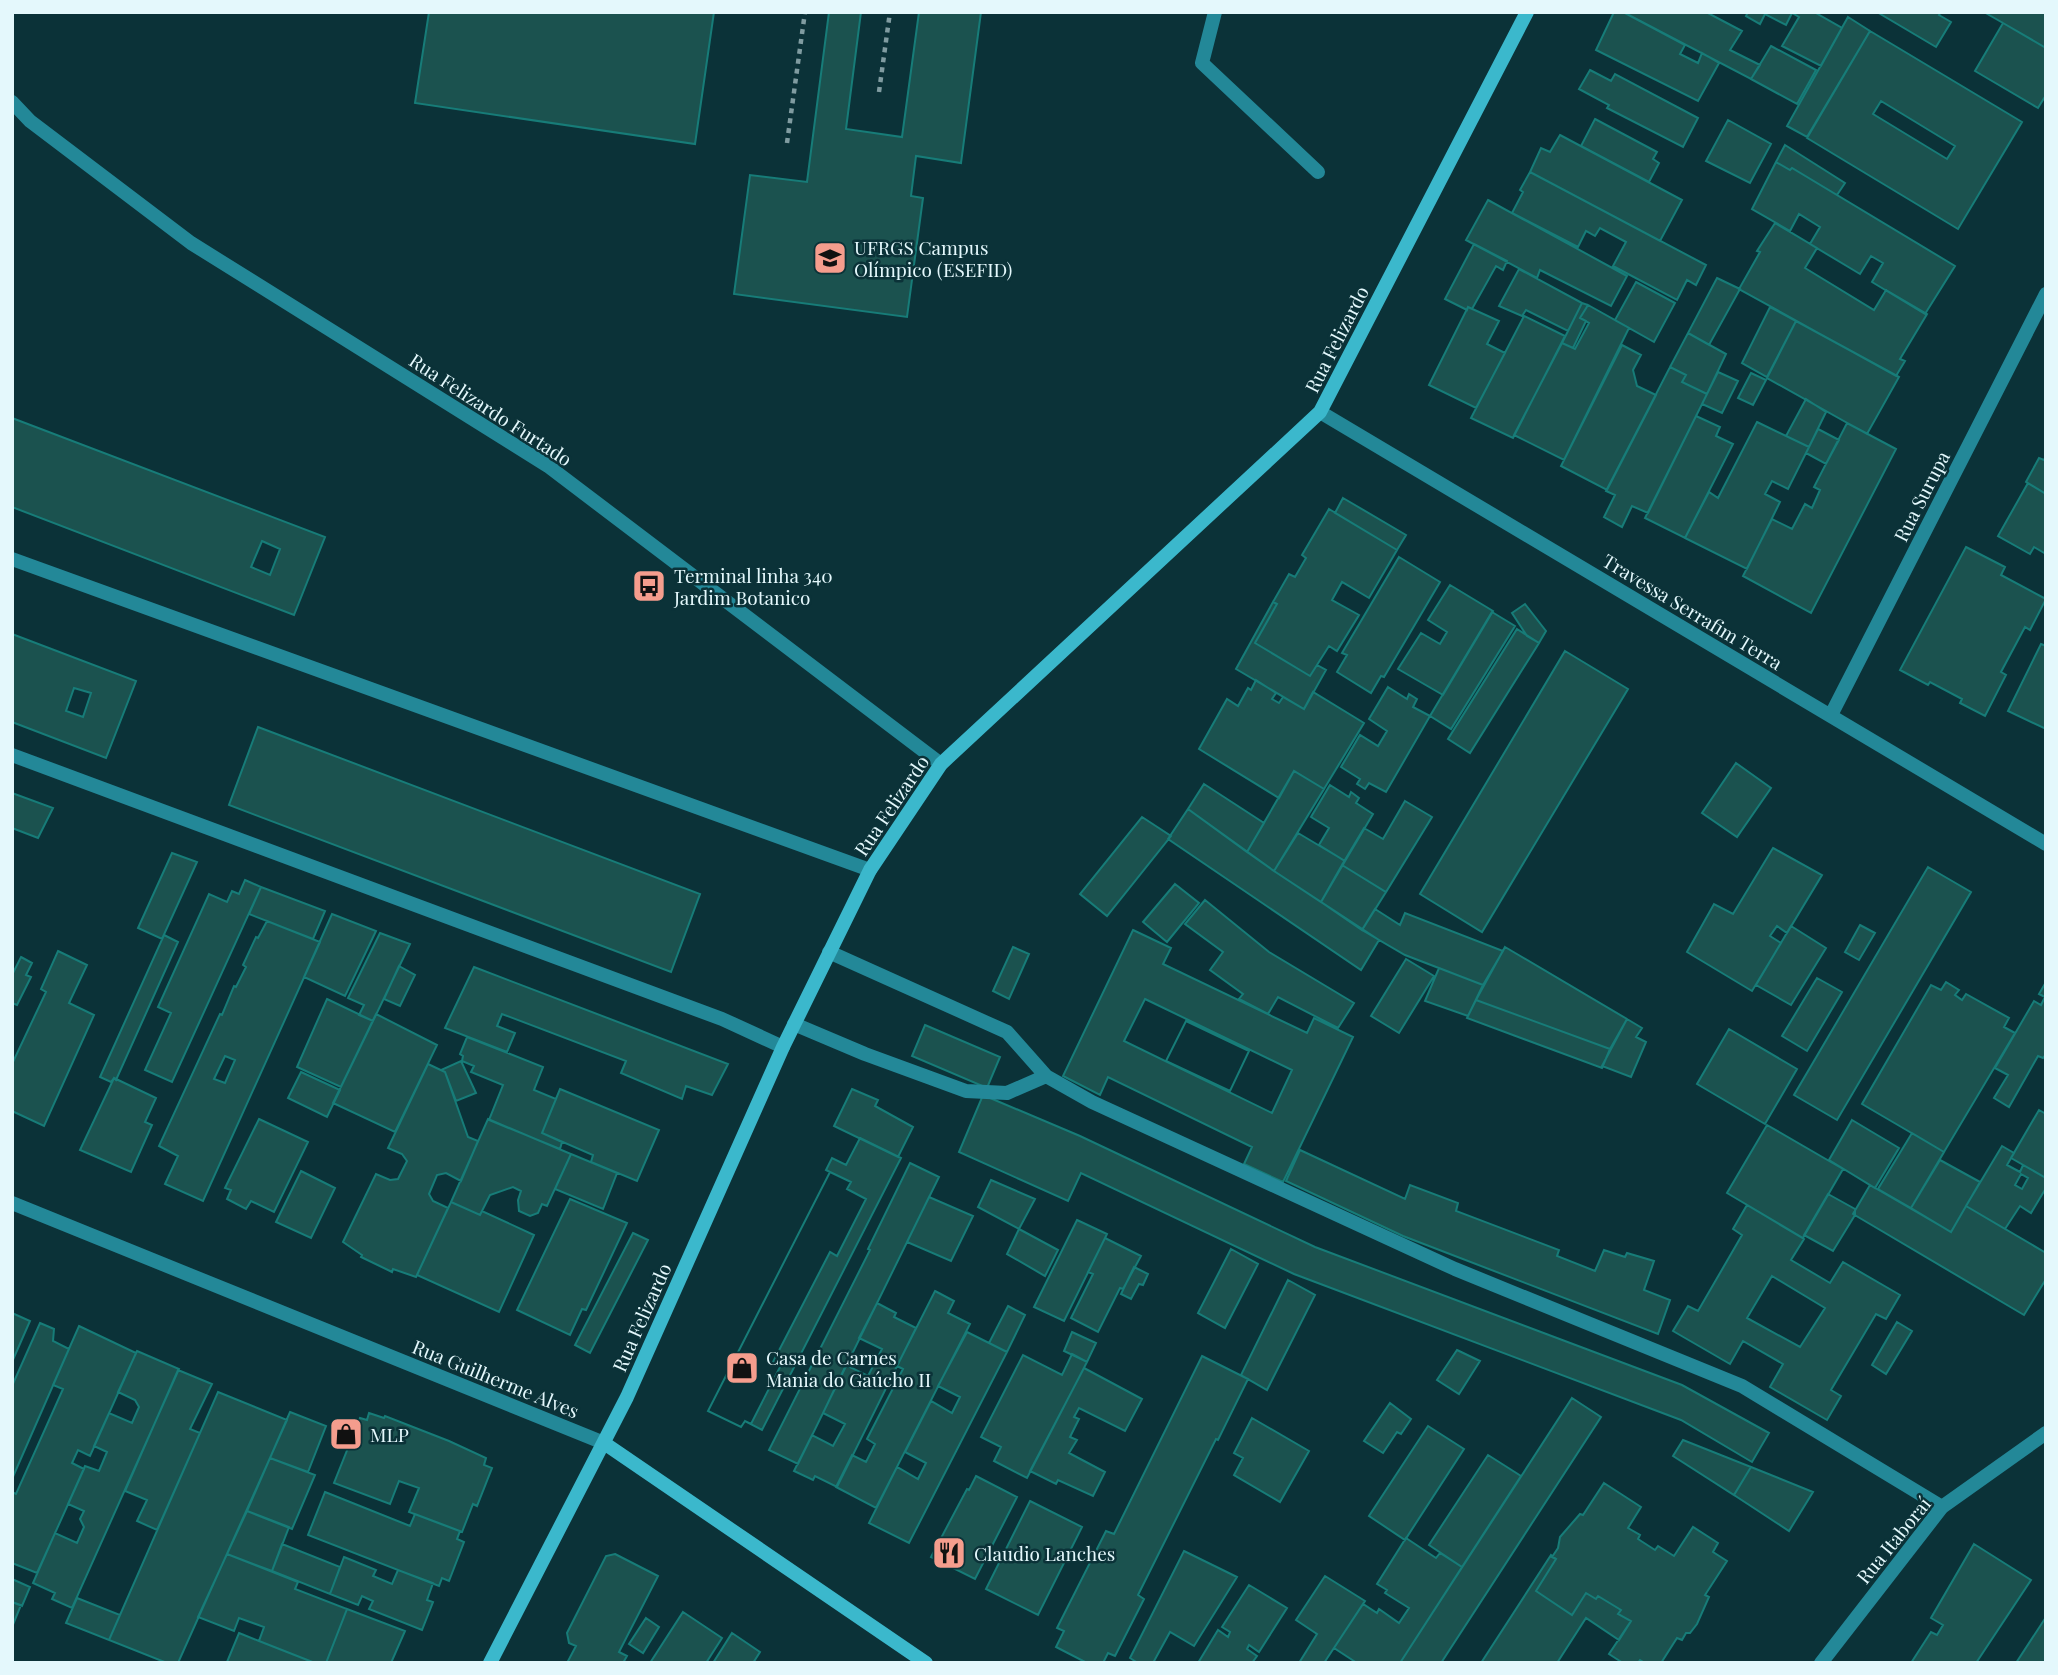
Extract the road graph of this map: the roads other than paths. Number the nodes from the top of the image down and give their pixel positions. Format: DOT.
graph roads {
  1 [pos="1215,12"];
  2 [pos="1527,12"];
  3 [pos="12,102"];
  4 [pos="1318,172"];
  5 [pos="2046,294"];
  6 [pos="1320,412"];
  7 [pos="12,559"];
  8 [pos="1831,715"];
  9 [pos="12,755"];
  10 [pos="940,764"];
  11 [pos="2046,844"];
  12 [pos="870,870"];
  13 [pos="830,952"];
  14 [pos="794,1024"];
  15 [pos="783,1047"];
  16 [pos="1046,1076"];
  17 [pos="12,1203"];
  18 [pos="2046,1433"];
  19 [pos="604,1443"];
  20 [pos="1942,1507"];
  21 [pos="490,1663"];
  22 [pos="926,1663"];
  23 [pos="1821,1663"];
  1 -- 4 [label="street"];
  2 -- 6 [label="main road, Rua Felizardo"];
  3 -- 10 [label="street, Rua Felizardo Furtado"];
  5 -- 8 [label="street, Rua Surupa"];
  6 -- 8 [label="street, Travessa Serrafim Terra"];
  6 -- 10 [label="main road, Rua Felizardo"];
  7 -- 12 [label="street"];
  8 -- 11 [label="street, Travessa Serrafim Terra"];
  9 -- 15 [label="street"];
  10 -- 12 [label="main road, Rua Felizardo"];
  12 -- 13 [label="main road, Rua Felizardo"];
  13 -- 14 [label="main road, Rua Felizardo"];
  13 -- 16 [label="street"];
  14 -- 15 [label="main road, Rua Felizardo"];
  14 -- 16 [label="street"];
  15 -- 19 [label="main road, Rua Felizardo"];
  16 -- 20 [label="street"];
  17 -- 19 [label="street, Rua Guilherme Alves"];
  18 -- 20 [label="street, Rua Itaboraí"];
  19 -- 21 [label="main road, Rua Felizardo"];
  19 -- 22 [label="main road, Rua Guilherme Alves"];
  20 -- 23 [label="street, Rua Itaboraí"];
}
